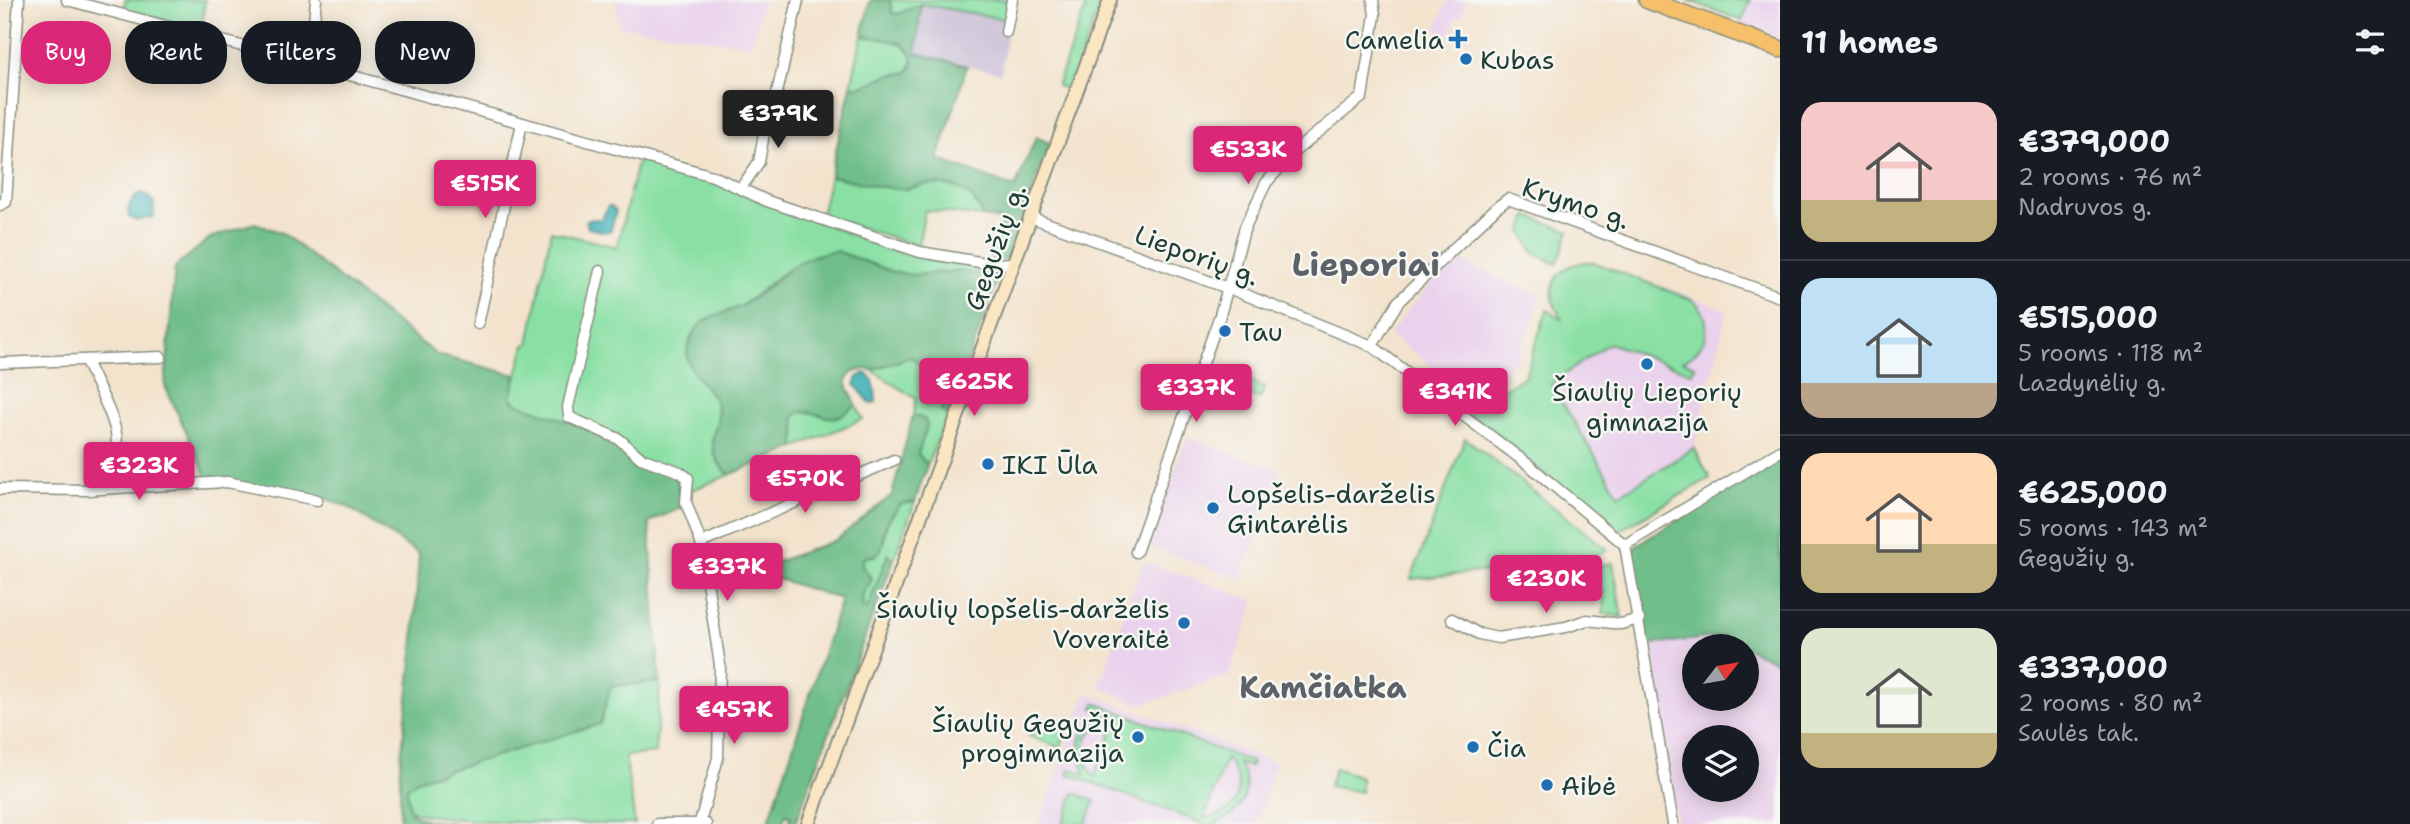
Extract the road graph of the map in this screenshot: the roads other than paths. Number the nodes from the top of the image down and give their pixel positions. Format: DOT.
graph roads {
  1 [pos="19,0"];
  2 [pos="67,0"];
  3 [pos="316,0"];
  4 [pos="798,0"];
  5 [pos="1013,0"];
  6 [pos="1110,0"];
  7 [pos="1373,0"];
  8 [pos="1647,0"];
  9 [pos="314,21"];
  10 [pos="1006,32"];
  11 [pos="241,46"];
  12 [pos="1780,49"];
  13 [pos="361,78"];
  14 [pos="522,123"];
  15 [pos="741,188"];
  16 [pos="3,204"];
  17 [pos="1030,217"];
  18 [pos="1014,263"];
  19 [pos="600,271"];
  20 [pos="1227,288"];
  21 [pos="1780,297"];
  22 [pos="478,324"];
  23 [pos="1372,346"];
  24 [pos="161,357"];
  25 [pos="86,361"];
  26 [pos="0,363"];
  27 [pos="1780,451"];
  28 [pos="894,460"];
  29 [pos="114,488"];
  30 [pos="0,489"];
  31 [pos="317,500"];
  32 [pos="701,543"];
  33 [pos="1625,545"];
  34 [pos="1136,552"];
  35 [pos="1452,619"];
  36 [pos="1639,619"];
  37 [pos="703,823"];
  38 [pos="657,824"];
  39 [pos="807,824"];
  40 [pos="1673,824"];
  1 -- 16 [label="street"];
  2 -- 11 [label="street"];
  3 -- 9 [label="street"];
  4 -- 15 [label="street"];
  5 -- 10 [label="street"];
  6 -- 17 [label="main road, Gegužių g."];
  7 -- 20 [label="street"];
  8 -- 12 [label="highway"];
  13 -- 14 [label="street"];
  14 -- 15 [label="street"];
  14 -- 22 [label="street"];
  15 -- 18 [label="street"];
  17 -- 18 [label="main road, Gegužių g."];
  17 -- 20 [label="street, Lieporių g."];
  18 -- 39 [label="main road, Gegužių g."];
  19 -- 32 [label="street"];
  20 -- 23 [label="street, Lieporių g."];
  20 -- 34 [label="street"];
  21 -- 23 [label="street, Krymo g."];
  23 -- 33 [label="street, Lieporių g."];
  24 -- 25 [label="street"];
  25 -- 26 [label="street"];
  25 -- 29 [label="street"];
  27 -- 33 [label="street"];
  28 -- 32 [label="street"];
  29 -- 30 [label="street"];
  29 -- 31 [label="street"];
  32 -- 37 [label="street"];
  33 -- 36 [label="street"];
  35 -- 36 [label="street"];
  36 -- 40 [label="street"];
  37 -- 38 [label="street"];
}
